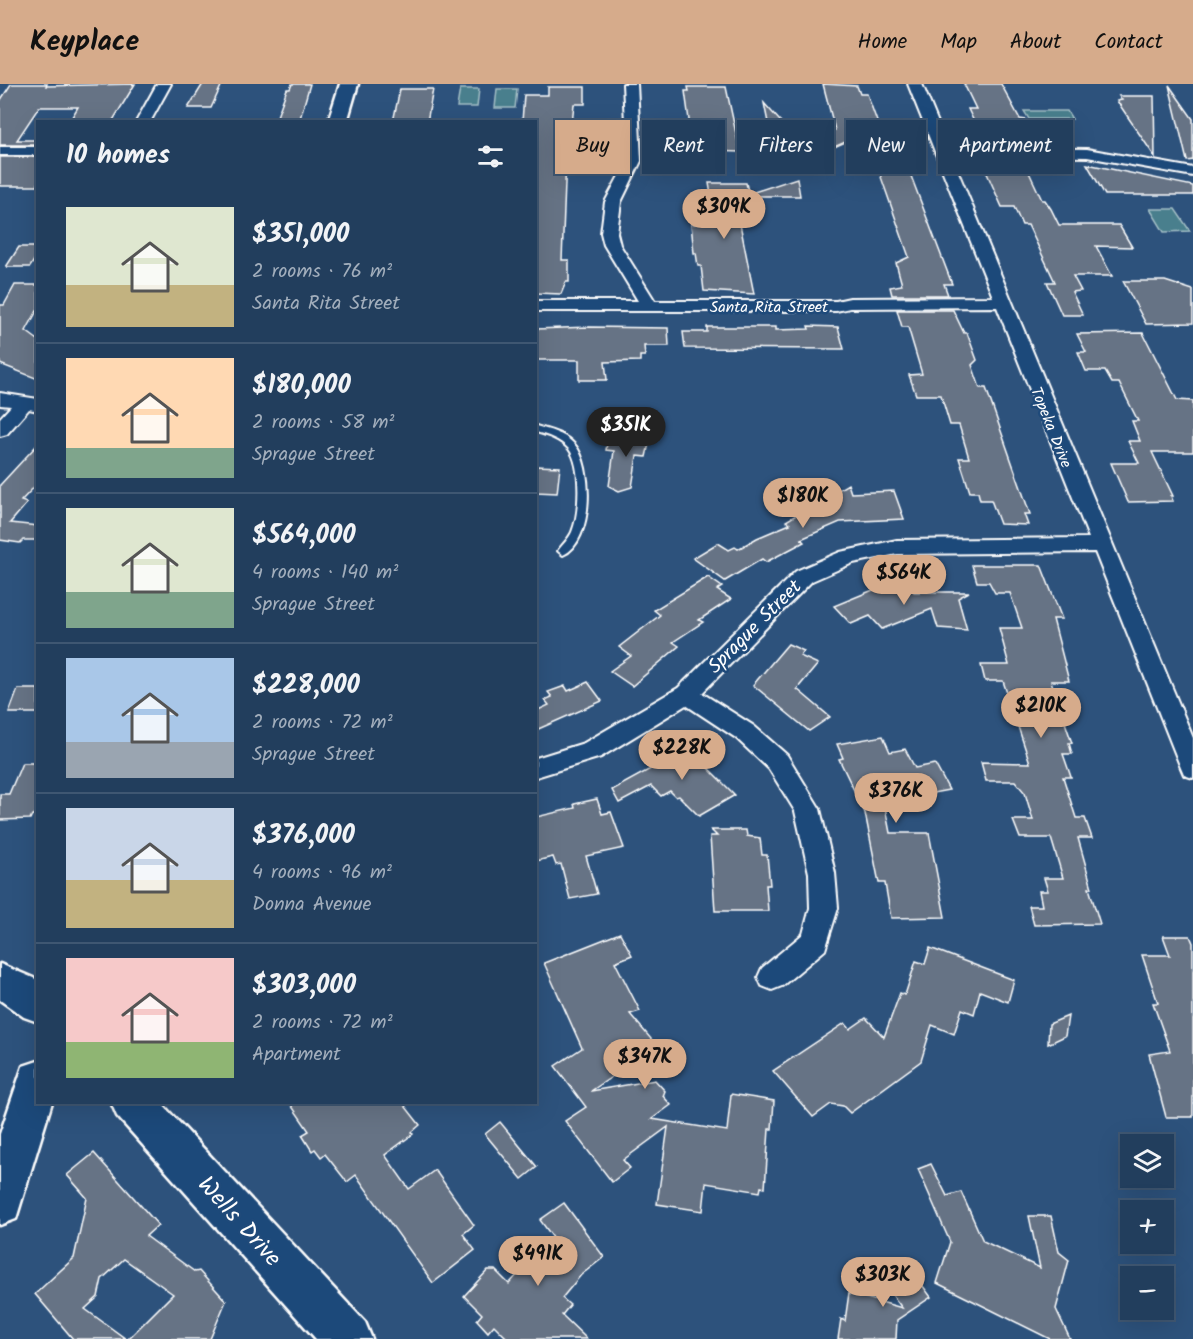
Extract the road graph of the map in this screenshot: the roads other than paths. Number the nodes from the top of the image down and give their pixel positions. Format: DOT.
graph roads {
  1 [pos="164,84"];
  2 [pos="349,84"];
  3 [pos="630,84"];
  4 [pos="915,84"];
  5 [pos="144,120"];
  6 [pos="338,120"];
  7 [pos="938,141"];
  8 [pos="0,151"];
  9 [pos="36,151"];
  10 [pos="1073,153"];
  11 [pos="1193,172"];
  12 [pos="951,174"];
  13 [pos="1002,302"];
  14 [pos="537,306"];
  15 [pos="650,306"];
  16 [pos="0,399"];
  17 [pos="30,405"];
  18 [pos="537,429"];
  19 [pos="0,430"];
  20 [pos="1101,545"];
  21 [pos="563,551"];
  22 [pos="686,694"];
  23 [pos="537,767"];
  24 [pos="1193,768"];
  25 [pos="772,977"];
  26 [pos="0,981"];
  27 [pos="36,1002"];
  28 [pos="36,1086"];
  29 [pos="134,1104"];
  30 [pos="0,1203"];
  31 [pos="348,1339"];
  1 -- 5 [label="street"];
  2 -- 6 [label="main road"];
  3 -- 15 [label="street"];
  4 -- 7 [label="street, Topeka Drive"];
  8 -- 9 [label="street"];
  10 -- 11 [label="street"];
  12 -- 13 [label="street, Topeka Drive"];
  13 -- 15 [label="street, Santa Rita Street"];
  13 -- 20 [label="street, Topeka Drive"];
  14 -- 15 [label="street, Santa Rita Street"];
  16 -- 17 [label="street"];
  17 -- 19 [label="street"];
  18 -- 21 [label="lane"];
  20 -- 22 [label="street, Sprague Street"];
  20 -- 24 [label="street, Topeka Drive"];
  22 -- 23 [label="street, Sprague Street"];
  22 -- 25 [label="street"];
  26 -- 27 [label="main road"];
  28 -- 30 [label="main road"];
  29 -- 31 [label="main road, Wells Drive"];
}
